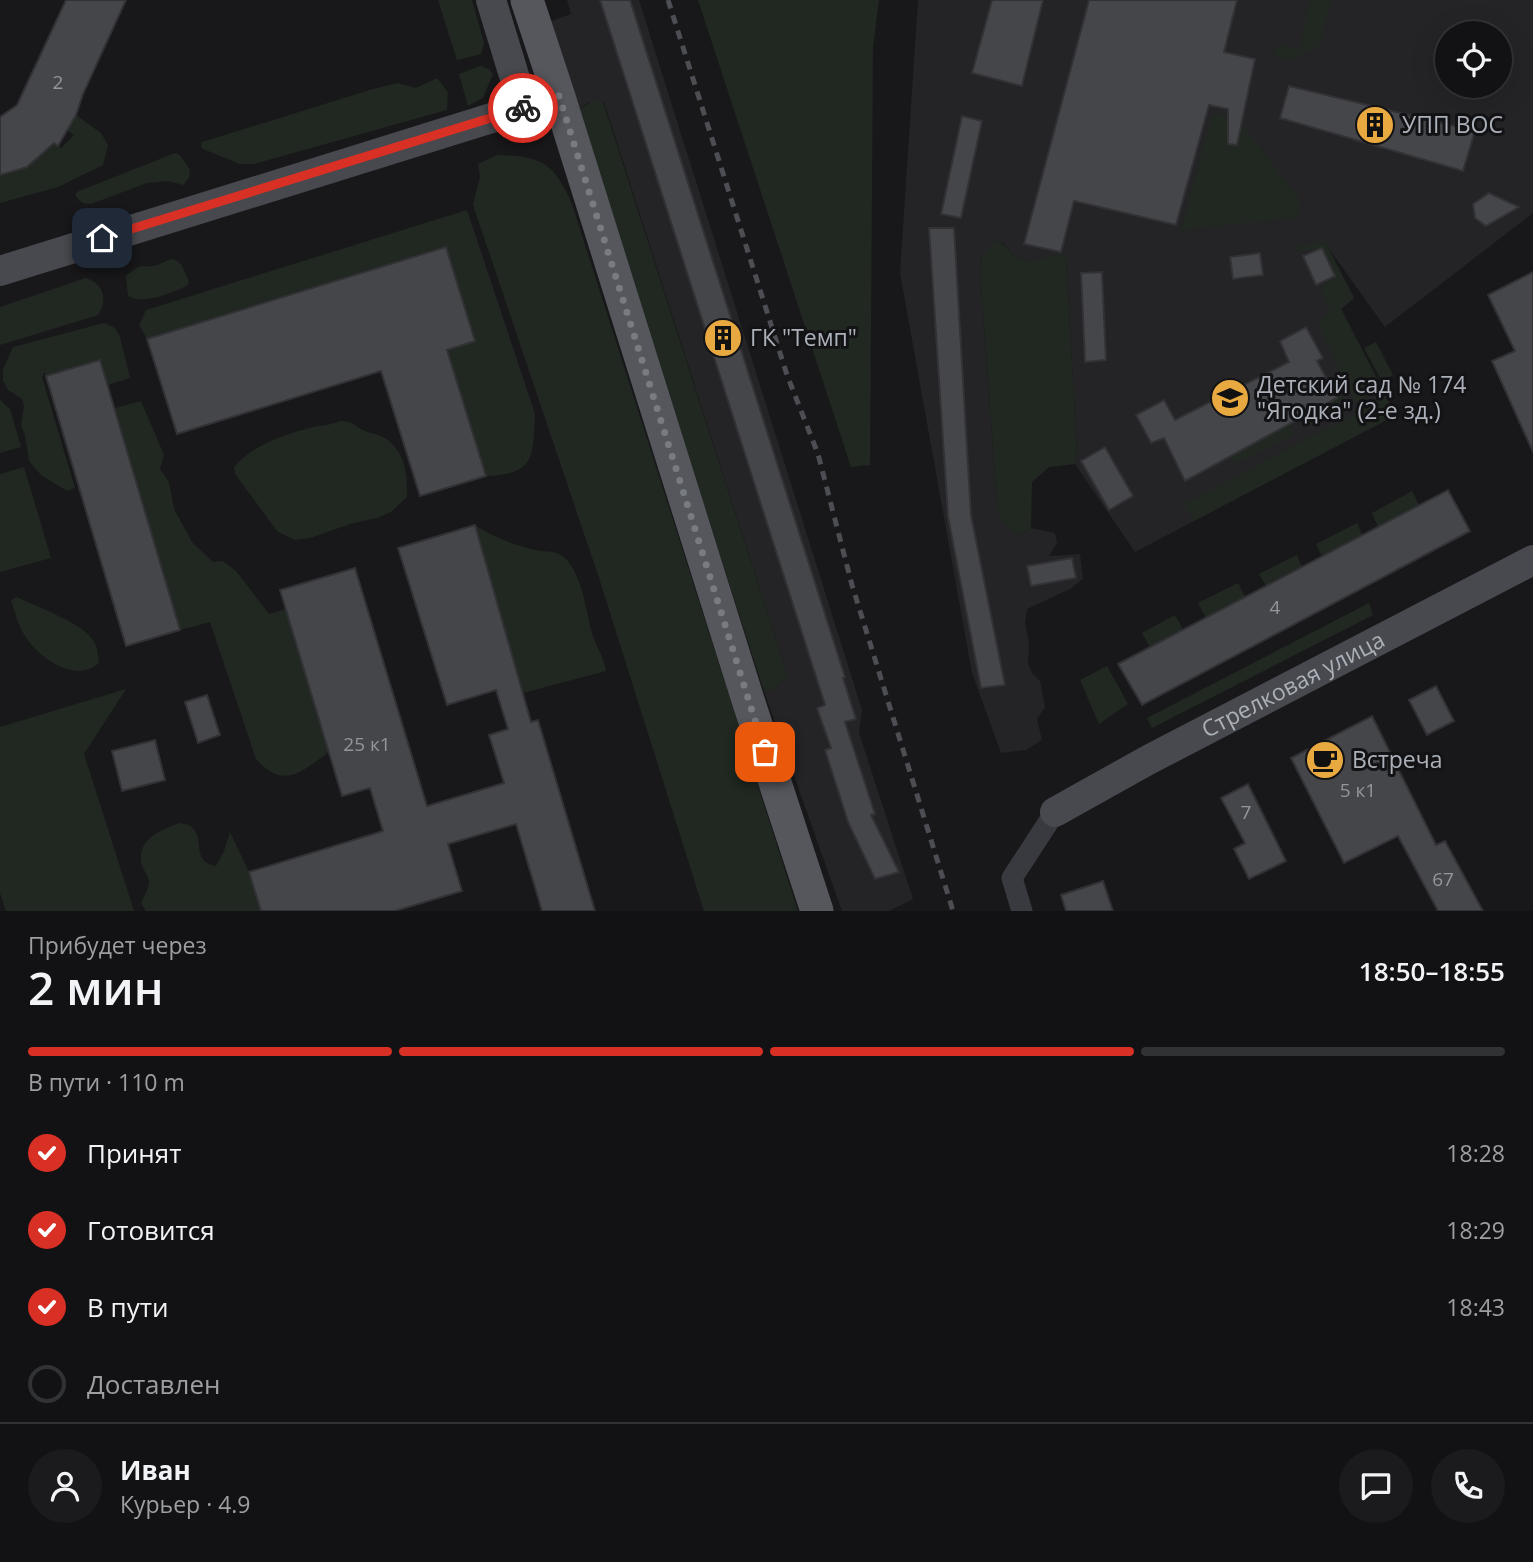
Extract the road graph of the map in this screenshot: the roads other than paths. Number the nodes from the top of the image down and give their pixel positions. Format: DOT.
graph roads {
  1 [pos="491,0"];
  2 [pos="527,0"];
  3 [pos="559,96"];
  4 [pos="524,108"];
  5 [pos="0,271"];
  6 [pos="1533,560"];
  7 [pos="1055,812"];
  8 [pos="817,911"];
  9 [pos="1022,911"];
  1 -- 4 [label="main road"];
  2 -- 3 [label="main road"];
  3 -- 4 [label="main road"];
  3 -- 8 [label="main road"];
  4 -- 5 [label="main road"];
  6 -- 7 [label="main road, Стрелковая улица"];
  7 -- 9 [label="street"];
}
